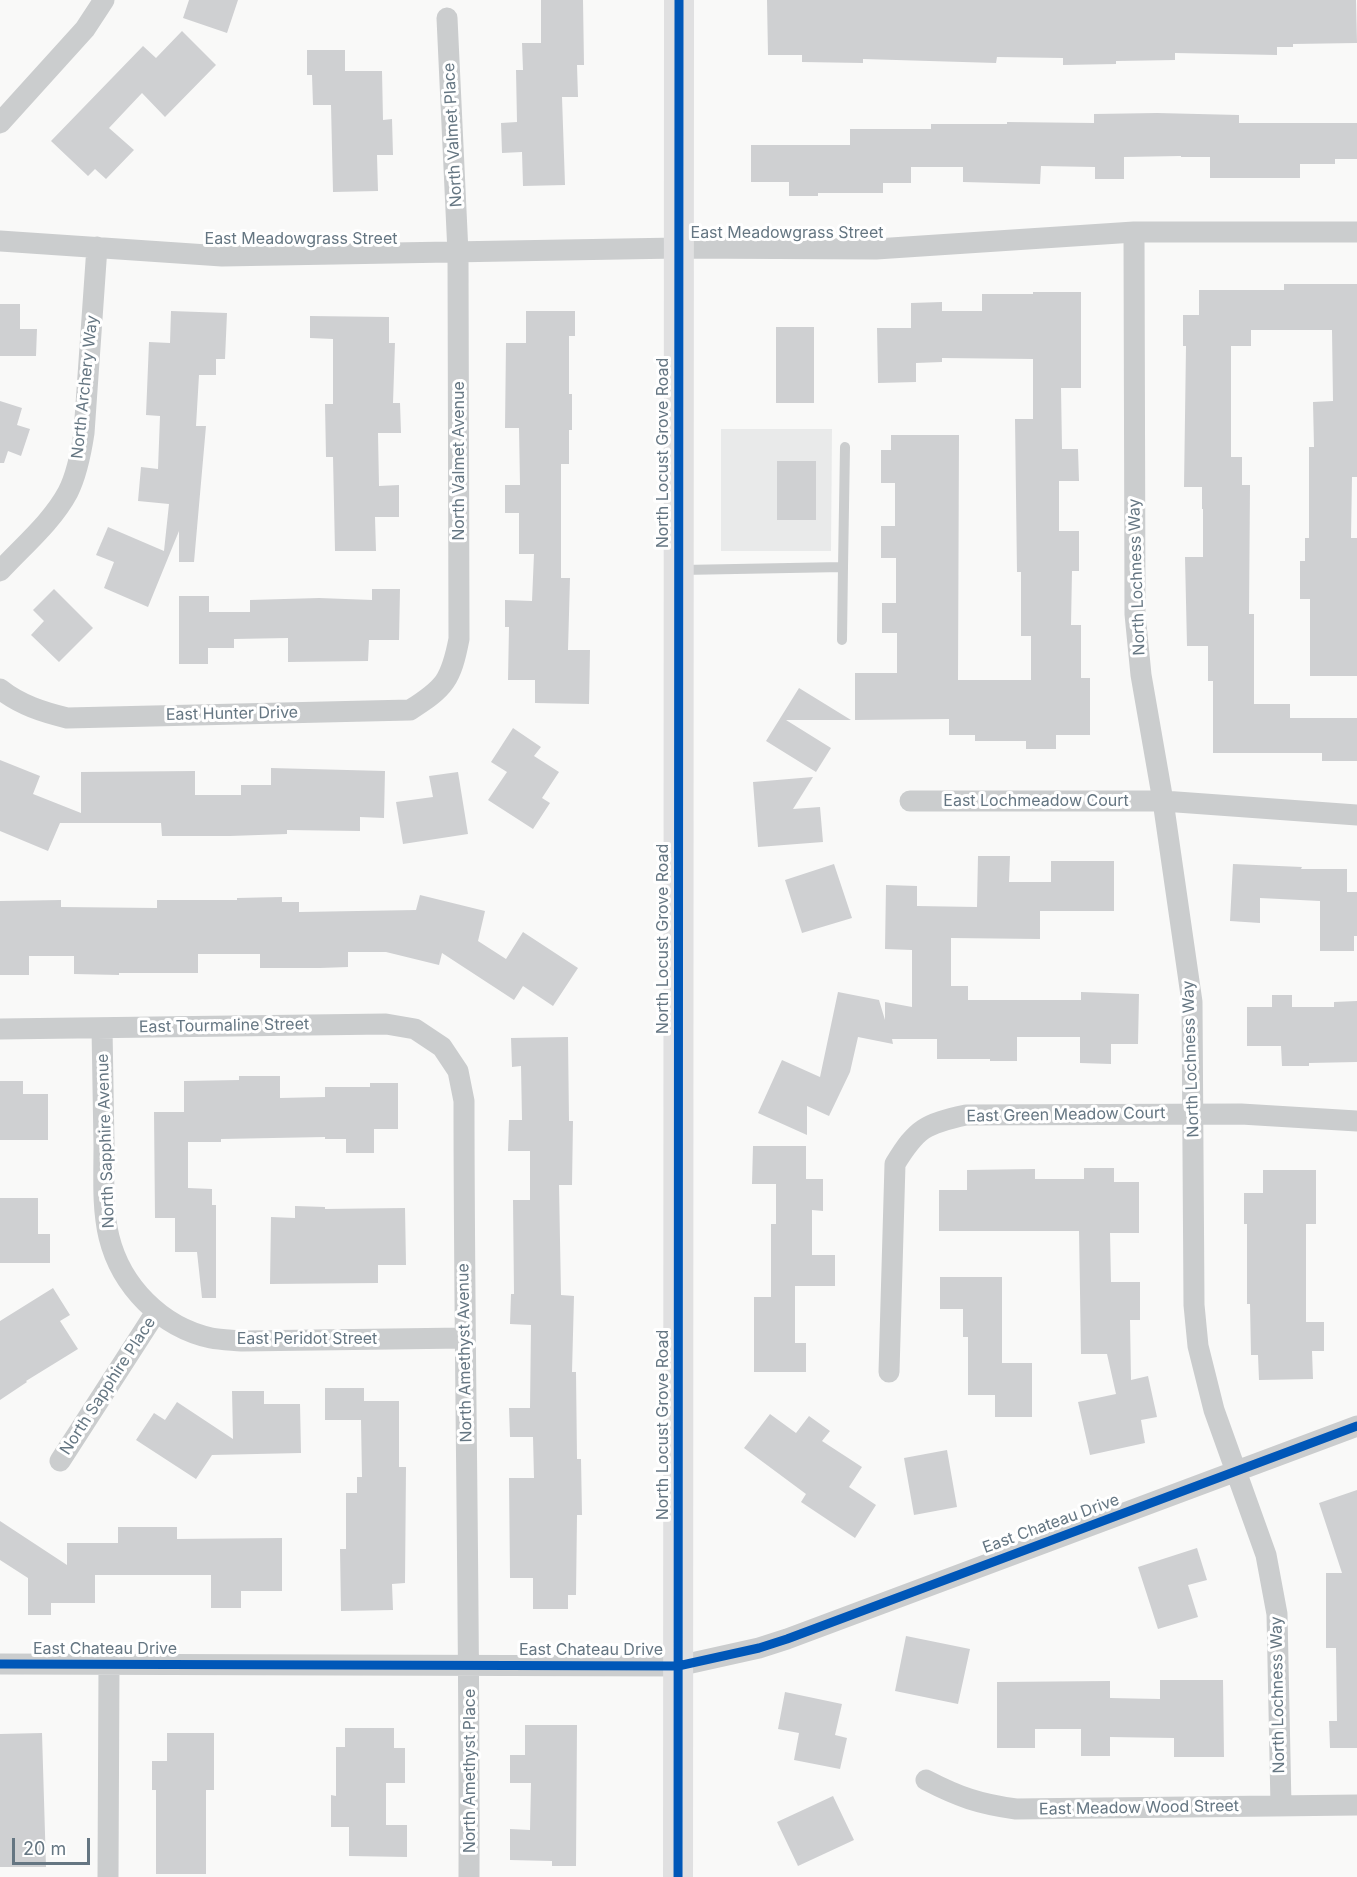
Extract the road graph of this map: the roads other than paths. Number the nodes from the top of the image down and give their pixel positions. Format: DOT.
graph roads {
  1 [pos="104,0"];
  2 [pos="679,0"];
  3 [pos="447,18"];
  4 [pos="0,123"];
  5 [pos="1134,232"];
  6 [pos="1357,232"];
  7 [pos="0,241"];
  8 [pos="97,247"];
  9 [pos="678,248"];
  10 [pos="458,253"];
  11 [pos="845,447"];
  12 [pos="843,567"];
  13 [pos="678,570"];
  14 [pos="0,571"];
  15 [pos="842,640"];
  16 [pos="453,668"];
  17 [pos="0,689"];
  18 [pos="910,801"];
  19 [pos="1163,801"];
  20 [pos="1357,815"];
  21 [pos="102,1028"];
  22 [pos="0,1029"];
  23 [pos="441,1047"];
  24 [pos="1194,1114"];
  25 [pos="1357,1121"];
  26 [pos="156,1312"];
  27 [pos="464,1338"];
  28 [pos="889,1372"];
  29 [pos="1357,1426"];
  30 [pos="60,1461"];
  31 [pos="1235,1472"];
  32 [pos="0,1664"];
  33 [pos="109,1664"];
  34 [pos="470,1665"];
  35 [pos="678,1666"];
  36 [pos="926,1780"];
  37 [pos="1357,1805"];
  38 [pos="1281,1806"];
  39 [pos="108,1877"];
  40 [pos="469,1877"];
  41 [pos="678,1877"];
  1 -- 4 [label="street"];
  2 -- 9 [label="main road, North Locust Grove Road"];
  3 -- 10 [label="street, North Valmet Place"];
  5 -- 6 [label="street, East Meadowgrass Street"];
  5 -- 9 [label="street, East Meadowgrass Street"];
  5 -- 19 [label="street, North Lochness Way"];
  7 -- 8 [label="street, East Meadowgrass Street"];
  8 -- 10 [label="street, East Meadowgrass Street"];
  8 -- 14 [label="street, North Archery Way"];
  9 -- 10 [label="street, East Meadowgrass Street"];
  9 -- 13 [label="main road, North Locust Grove Road"];
  10 -- 16 [label="street, North Valmet Avenue"];
  11 -- 12 [label="lane"];
  12 -- 13 [label="lane"];
  12 -- 15 [label="lane"];
  13 -- 35 [label="main road, North Locust Grove Road"];
  16 -- 17 [label="street, East Hunter Drive"];
  18 -- 19 [label="street, East Lochmeadow Court"];
  19 -- 20 [label="street, East Lochmeadow Court"];
  19 -- 24 [label="street, North Lochness Way"];
  21 -- 22 [label="street, East Tourmaline Street"];
  21 -- 23 [label="street, East Tourmaline Street"];
  21 -- 26 [label="street, North Sapphire Avenue"];
  23 -- 27 [label="street, North Amethyst Avenue"];
  24 -- 25 [label="street, East Green Meadow Court"];
  24 -- 28 [label="street, East Green Meadow Court"];
  24 -- 31 [label="street, North Lochness Way"];
  26 -- 27 [label="street, East Peridot Street"];
  26 -- 30 [label="street, North Sapphire Place"];
  27 -- 34 [label="street, North Amethyst Avenue"];
  29 -- 31 [label="street, East Chateau Drive"];
  31 -- 35 [label="street, East Chateau Drive"];
  31 -- 38 [label="street, North Lochness Way"];
  32 -- 33 [label="street, East Chateau Drive"];
  33 -- 34 [label="street, East Chateau Drive"];
  33 -- 39 [label="street"];
  34 -- 35 [label="street, East Chateau Drive"];
  34 -- 40 [label="street, North Amethyst Place"];
  35 -- 41 [label="main road, North Locust Grove Road"];
  36 -- 38 [label="street, East Meadow Wood Street"];
  37 -- 38 [label="street, East Meadow Wood Street"];
}
